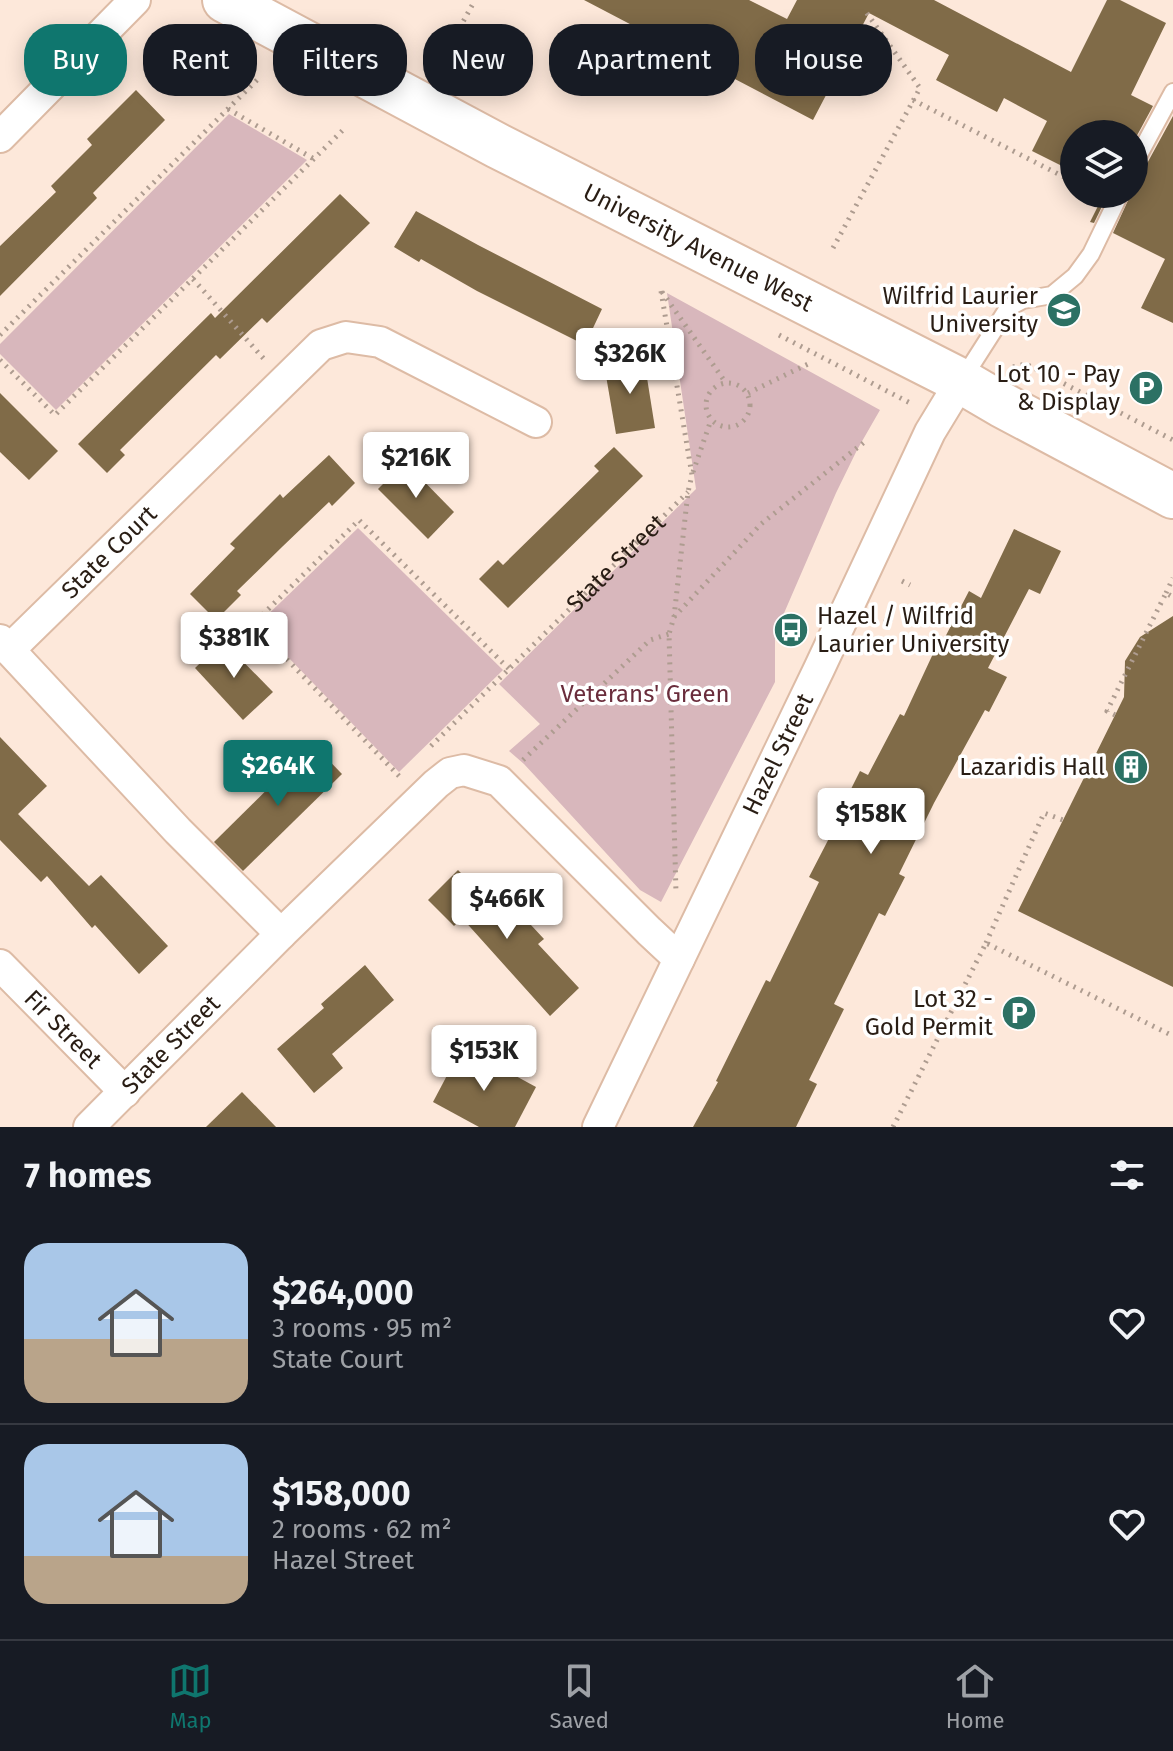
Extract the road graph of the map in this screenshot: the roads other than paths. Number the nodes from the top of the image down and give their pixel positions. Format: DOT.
graph roads {
  1 [pos="135,0"];
  2 [pos="225,0"];
  3 [pos="1173,92"];
  4 [pos="0,137"];
  5 [pos="1148,138"];
  6 [pos="1113,208"];
  7 [pos="961,381"];
  8 [pos="536,422"];
  9 [pos="1173,496"];
  10 [pos="4,645"];
  11 [pos="281,934"];
  12 [pos="679,959"];
  13 [pos="0,965"];
  14 [pos="125,1092"];
  15 [pos="89,1127"];
  16 [pos="598,1127"];
  1 -- 4 [label="street"];
  2 -- 7 [label="main road, University Avenue West"];
  3 -- 5 [label="lane"];
  6 -- 7 [label="lane"];
  7 -- 9 [label="main road, University Avenue West"];
  7 -- 12 [label="street, Hazel Street"];
  8 -- 10 [label="street, State Court"];
  10 -- 11 [label="street, State Court"];
  11 -- 12 [label="street, State Street"];
  11 -- 14 [label="street, State Street"];
  12 -- 16 [label="street, Hazel Street"];
  13 -- 14 [label="street, Fir Street"];
  14 -- 15 [label="street, State Street"];
}
